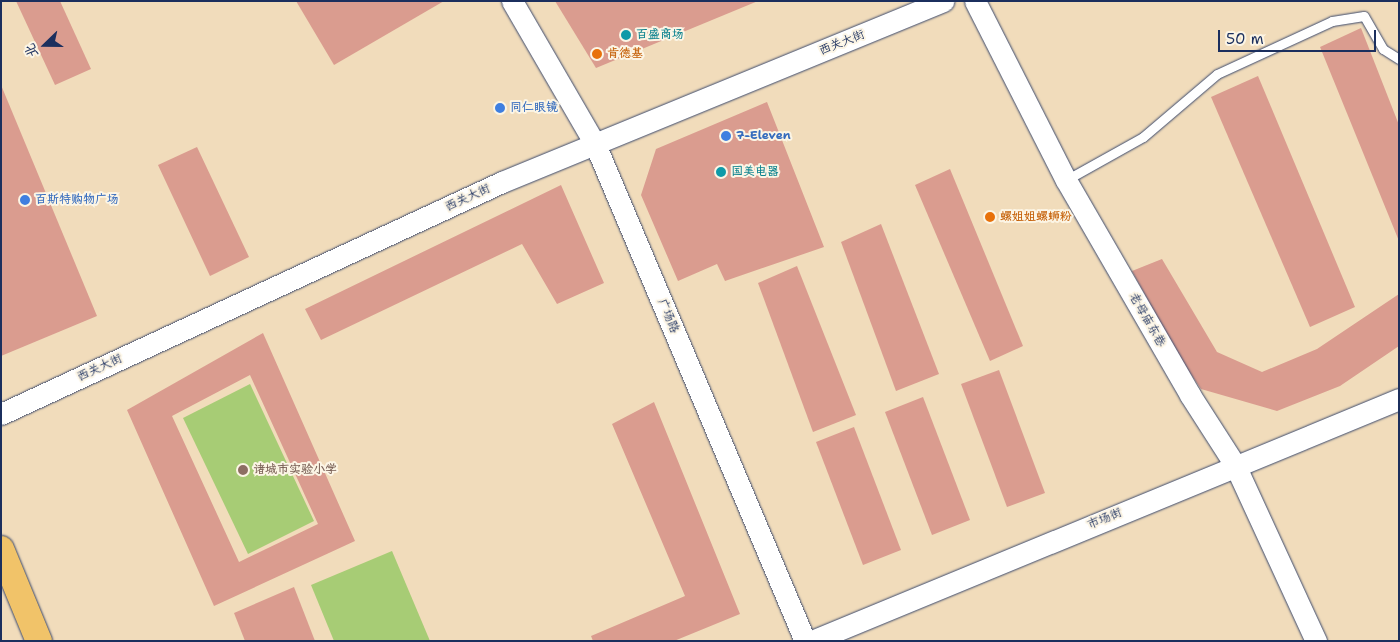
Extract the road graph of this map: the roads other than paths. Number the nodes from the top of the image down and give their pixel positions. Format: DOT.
graph roads {
  1 [pos="512,1"];
  2 [pos="943,1"];
  3 [pos="975,1"];
  4 [pos="1399,59"];
  5 [pos="595,144"];
  6 [pos="1066,180"];
  7 [pos="1399,399"];
  8 [pos="1,414"];
  9 [pos="1236,465"];
  10 [pos="1,549"];
  11 [pos="39,641"];
  12 [pos="805,641"];
  13 [pos="812,641"];
  14 [pos="1316,641"];
  1 -- 5 [label="street, 广场路"];
  2 -- 5 [label="street, 西关大街"];
  3 -- 6 [label="street, 老母庙东巷"];
  4 -- 6 [label="lane"];
  5 -- 8 [label="street, 西关大街"];
  5 -- 12 [label="street, 广场路"];
  6 -- 9 [label="street, 老母庙东巷"];
  7 -- 9 [label="street, 市场街"];
  9 -- 13 [label="street, 市场街"];
  9 -- 14 [label="street, 老母庙东巷"];
  10 -- 11 [label="main road"];
}
